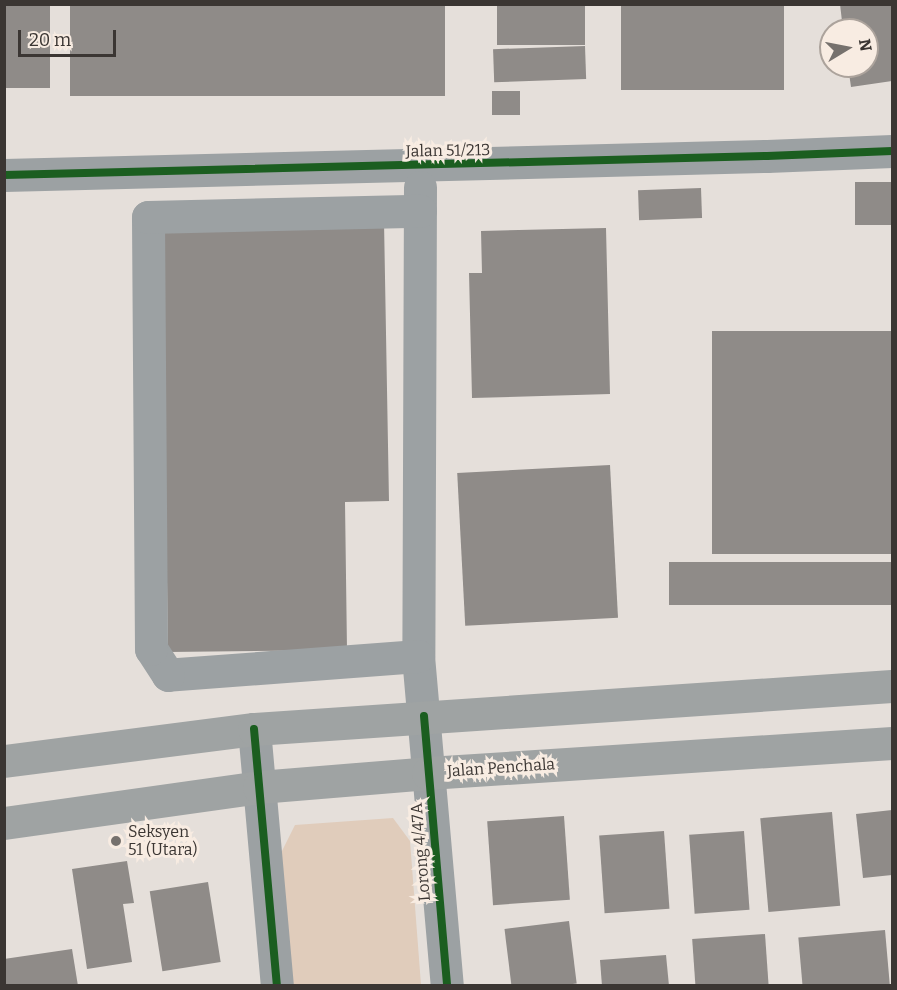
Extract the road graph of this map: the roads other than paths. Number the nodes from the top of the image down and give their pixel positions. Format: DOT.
graph roads {
  1 [pos="892,151"];
  2 [pos="420,165"];
  3 [pos="4,175"];
  4 [pos="420,211"];
  5 [pos="418,656"];
  6 [pos="892,686"];
  7 [pos="424,716"];
  8 [pos="254,729"];
  9 [pos="892,743"];
  10 [pos="4,761"];
  11 [pos="428,773"];
  12 [pos="258,787"];
  13 [pos="4,823"];
  14 [pos="277,986"];
  15 [pos="447,986"];
  1 -- 2 [label="street, Jalan 51/213"];
  2 -- 3 [label="street, Jalan 51/213"];
  2 -- 4 [label="street, Lorong 4/47A"];
  4 -- 5 [label="street, Lorong 4/47A"];
  4 -- 5 [label="street"];
  5 -- 7 [label="street, Lorong 4/47A"];
  6 -- 7 [label="main road"];
  7 -- 8 [label="main road"];
  7 -- 11 [label="street, Lorong 4/47A"];
  8 -- 10 [label="main road"];
  8 -- 12 [label="street"];
  9 -- 11 [label="main road, Jalan Penchala"];
  11 -- 12 [label="main road, Jalan Penchala"];
  11 -- 15 [label="street, Lorong 4/47A"];
  12 -- 13 [label="main road, Jalan Penchala"];
  12 -- 14 [label="street"];
}
